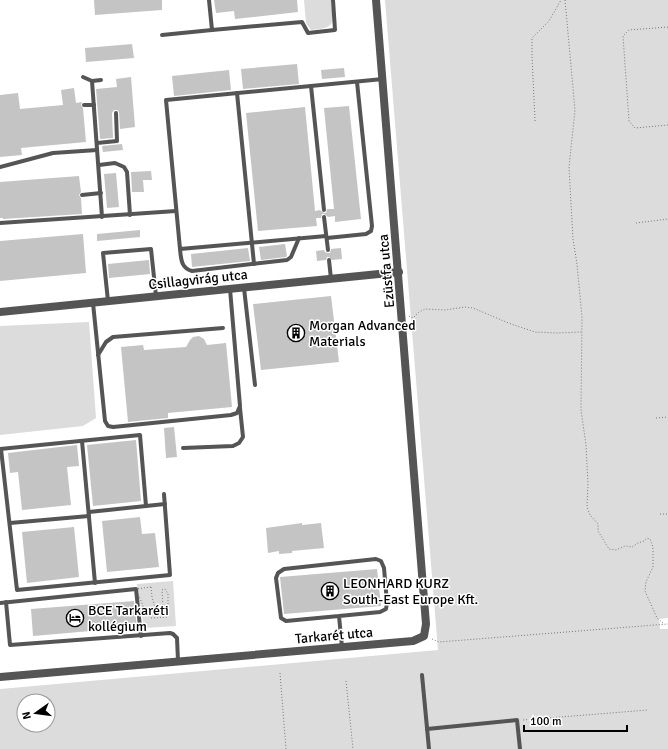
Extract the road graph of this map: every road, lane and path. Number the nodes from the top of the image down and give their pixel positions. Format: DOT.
graph roads {
  1 [pos="209,0"];
  2 [pos="333,0"];
  3 [pos="376,0"];
  4 [pos="561,0"];
  5 [pos="565,0"];
  6 [pos="668,27"];
  7 [pos="212,30"];
  8 [pos="162,35"];
  9 [pos="83,77"];
  10 [pos="383,79"];
  11 [pos="101,80"];
  12 [pos="92,81"];
  13 [pos="357,82"];
  14 [pos="311,86"];
  15 [pos="237,93"];
  16 [pos="94,104"];
  17 [pos="84,105"];
  18 [pos="116,113"];
  19 [pos="535,121"];
  20 [pos="668,125"];
  21 [pos="97,143"];
  22 [pos="97,150"];
  23 [pos="99,165"];
  24 [pos="0,167"];
  25 [pos="101,193"];
  26 [pos="82,194"];
  27 [pos="324,210"];
  28 [pos="176,211"];
  29 [pos="130,215"];
  30 [pos="102,217"];
  31 [pos="324,217"];
  32 [pos="668,219"];
  33 [pos="0,223"];
  34 [pos="636,223"];
  35 [pos="326,237"];
  36 [pos="299,238"];
  37 [pos="252,243"];
  38 [pos="180,249"];
  39 [pos="328,250"];
  40 [pos="328,260"];
  41 [pos="254,264"];
  42 [pos="399,272"];
  43 [pos="330,279"];
  44 [pos="244,287"];
  45 [pos="230,289"];
  46 [pos="156,296"];
  47 [pos="108,301"];
  48 [pos="93,302"];
  49 [pos="402,311"];
  50 [pos="0,312"];
  51 [pos="223,328"];
  52 [pos="582,332"];
  53 [pos="98,355"];
  54 [pos="255,385"];
  55 [pos="240,406"];
  56 [pos="668,417"];
  57 [pos="656,418"];
  58 [pos="82,440"];
  59 [pos="183,448"];
  60 [pos="0,449"];
  61 [pos="164,494"];
  62 [pos="165,504"];
  63 [pos="146,506"];
  64 [pos="89,514"];
  65 [pos="660,514"];
  66 [pos="668,514"];
  67 [pos="10,523"];
  68 [pos="95,583"];
  69 [pos="136,589"];
  70 [pos="6,602"];
  71 [pos="0,603"];
  72 [pos="339,616"];
  73 [pos="664,624"];
  74 [pos="668,624"];
  75 [pos="141,636"];
  76 [pos="424,636"];
  77 [pos="342,647"];
  78 [pos="178,661"];
  79 [pos="280,673"];
  80 [pos="422,675"];
  81 [pos="0,677"];
  82 [pos="346,681"];
  83 [pos="648,710"];
  84 [pos="517,720"];
  85 [pos="427,729"];
  86 [pos="286,749"];
  87 [pos="353,749"];
  88 [pos="429,749"];
  89 [pos="520,749"];
  1 -- 7 [label="lane"];
  2 -- 7 [label="lane"];
  3 -- 10 [label="street, Ezüstfa utca"];
  4 -- 19 [label="path"];
  5 -- 52 [label="path"];
  6 -- 20 [label="path"];
  7 -- 8 [label="lane"];
  9 -- 12 [label="lane"];
  10 -- 13 [label="lane"];
  10 -- 42 [label="street, Ezüstfa utca"];
  11 -- 12 [label="lane"];
  12 -- 16 [label="lane"];
  13 -- 14 [label="lane"];
  13 -- 35 [label="lane"];
  14 -- 15 [label="lane"];
  14 -- 27 [label="lane"];
  15 -- 28 [label="lane"];
  15 -- 37 [label="lane"];
  16 -- 17 [label="lane"];
  16 -- 21 [label="lane"];
  18 -- 21 [label="lane"];
  21 -- 22 [label="lane"];
  22 -- 23 [label="lane"];
  22 -- 24 [label="lane"];
  23 -- 25 [label="lane"];
  23 -- 29 [label="lane"];
  25 -- 26 [label="lane"];
  25 -- 30 [label="lane"];
  28 -- 29 [label="lane"];
  28 -- 38 [label="lane"];
  29 -- 30 [label="lane"];
  30 -- 33 [label="lane"];
  31 -- 35 [label="lane"];
  32 -- 34 [label="path"];
  35 -- 36 [label="lane"];
  35 -- 39 [label="lane"];
  36 -- 37 [label="lane"];
  36 -- 41 [label="lane"];
  37 -- 38 [label="lane"];
  37 -- 41 [label="lane"];
  38 -- 41 [label="lane"];
  40 -- 43 [label="lane"];
  42 -- 43 [label="street, Csillagvirág utca"];
  42 -- 49 [label="street, Ezüstfa utca"];
  43 -- 44 [label="street, Csillagvirág utca"];
  44 -- 45 [label="street, Csillagvirág utca"];
  44 -- 54 [label="lane"];
  45 -- 46 [label="street, Csillagvirág utca"];
  45 -- 55 [label="lane"];
  46 -- 47 [label="street, Csillagvirág utca"];
  46 -- 47 [label="lane"];
  47 -- 48 [label="street, Csillagvirág utca"];
  48 -- 50 [label="street, Csillagvirág utca"];
  48 -- 53 [label="lane"];
  49 -- 52 [label="path"];
  49 -- 76 [label="street, Ezüstfa utca"];
  51 -- 53 [label="lane"];
  52 -- 73 [label="path"];
  53 -- 55 [label="lane"];
  55 -- 59 [label="lane"];
  56 -- 57 [label="path"];
  58 -- 60 [label="lane"];
  58 -- 63 [label="lane"];
  58 -- 64 [label="lane"];
  60 -- 67 [label="lane"];
  61 -- 62 [label="lane"];
  62 -- 63 [label="lane"];
  62 -- 68 [label="lane"];
  63 -- 64 [label="lane"];
  64 -- 67 [label="lane"];
  64 -- 68 [label="lane"];
  65 -- 66 [label="path"];
  67 -- 68 [label="lane"];
  69 -- 69 [label="path"];
  69 -- 70 [label="lane"];
  69 -- 75 [label="lane"];
  70 -- 71 [label="lane"];
  70 -- 75 [label="lane"];
  72 -- 72 [label="lane"];
  72 -- 77 [label="lane"];
  73 -- 74 [label="path"];
  73 -- 76 [label="path"];
  75 -- 78 [label="lane"];
  76 -- 77 [label="street, Tarkarét utca"];
  77 -- 78 [label="street, Tarkarét utca"];
  78 -- 81 [label="street, Tarkarét utca"];
  79 -- 86 [label="path"];
  80 -- 85 [label="lane"];
  82 -- 87 [label="path"];
  83 -- 84 [label="path"];
  84 -- 85 [label="lane"];
  84 -- 89 [label="lane"];
  85 -- 88 [label="lane"];
}
